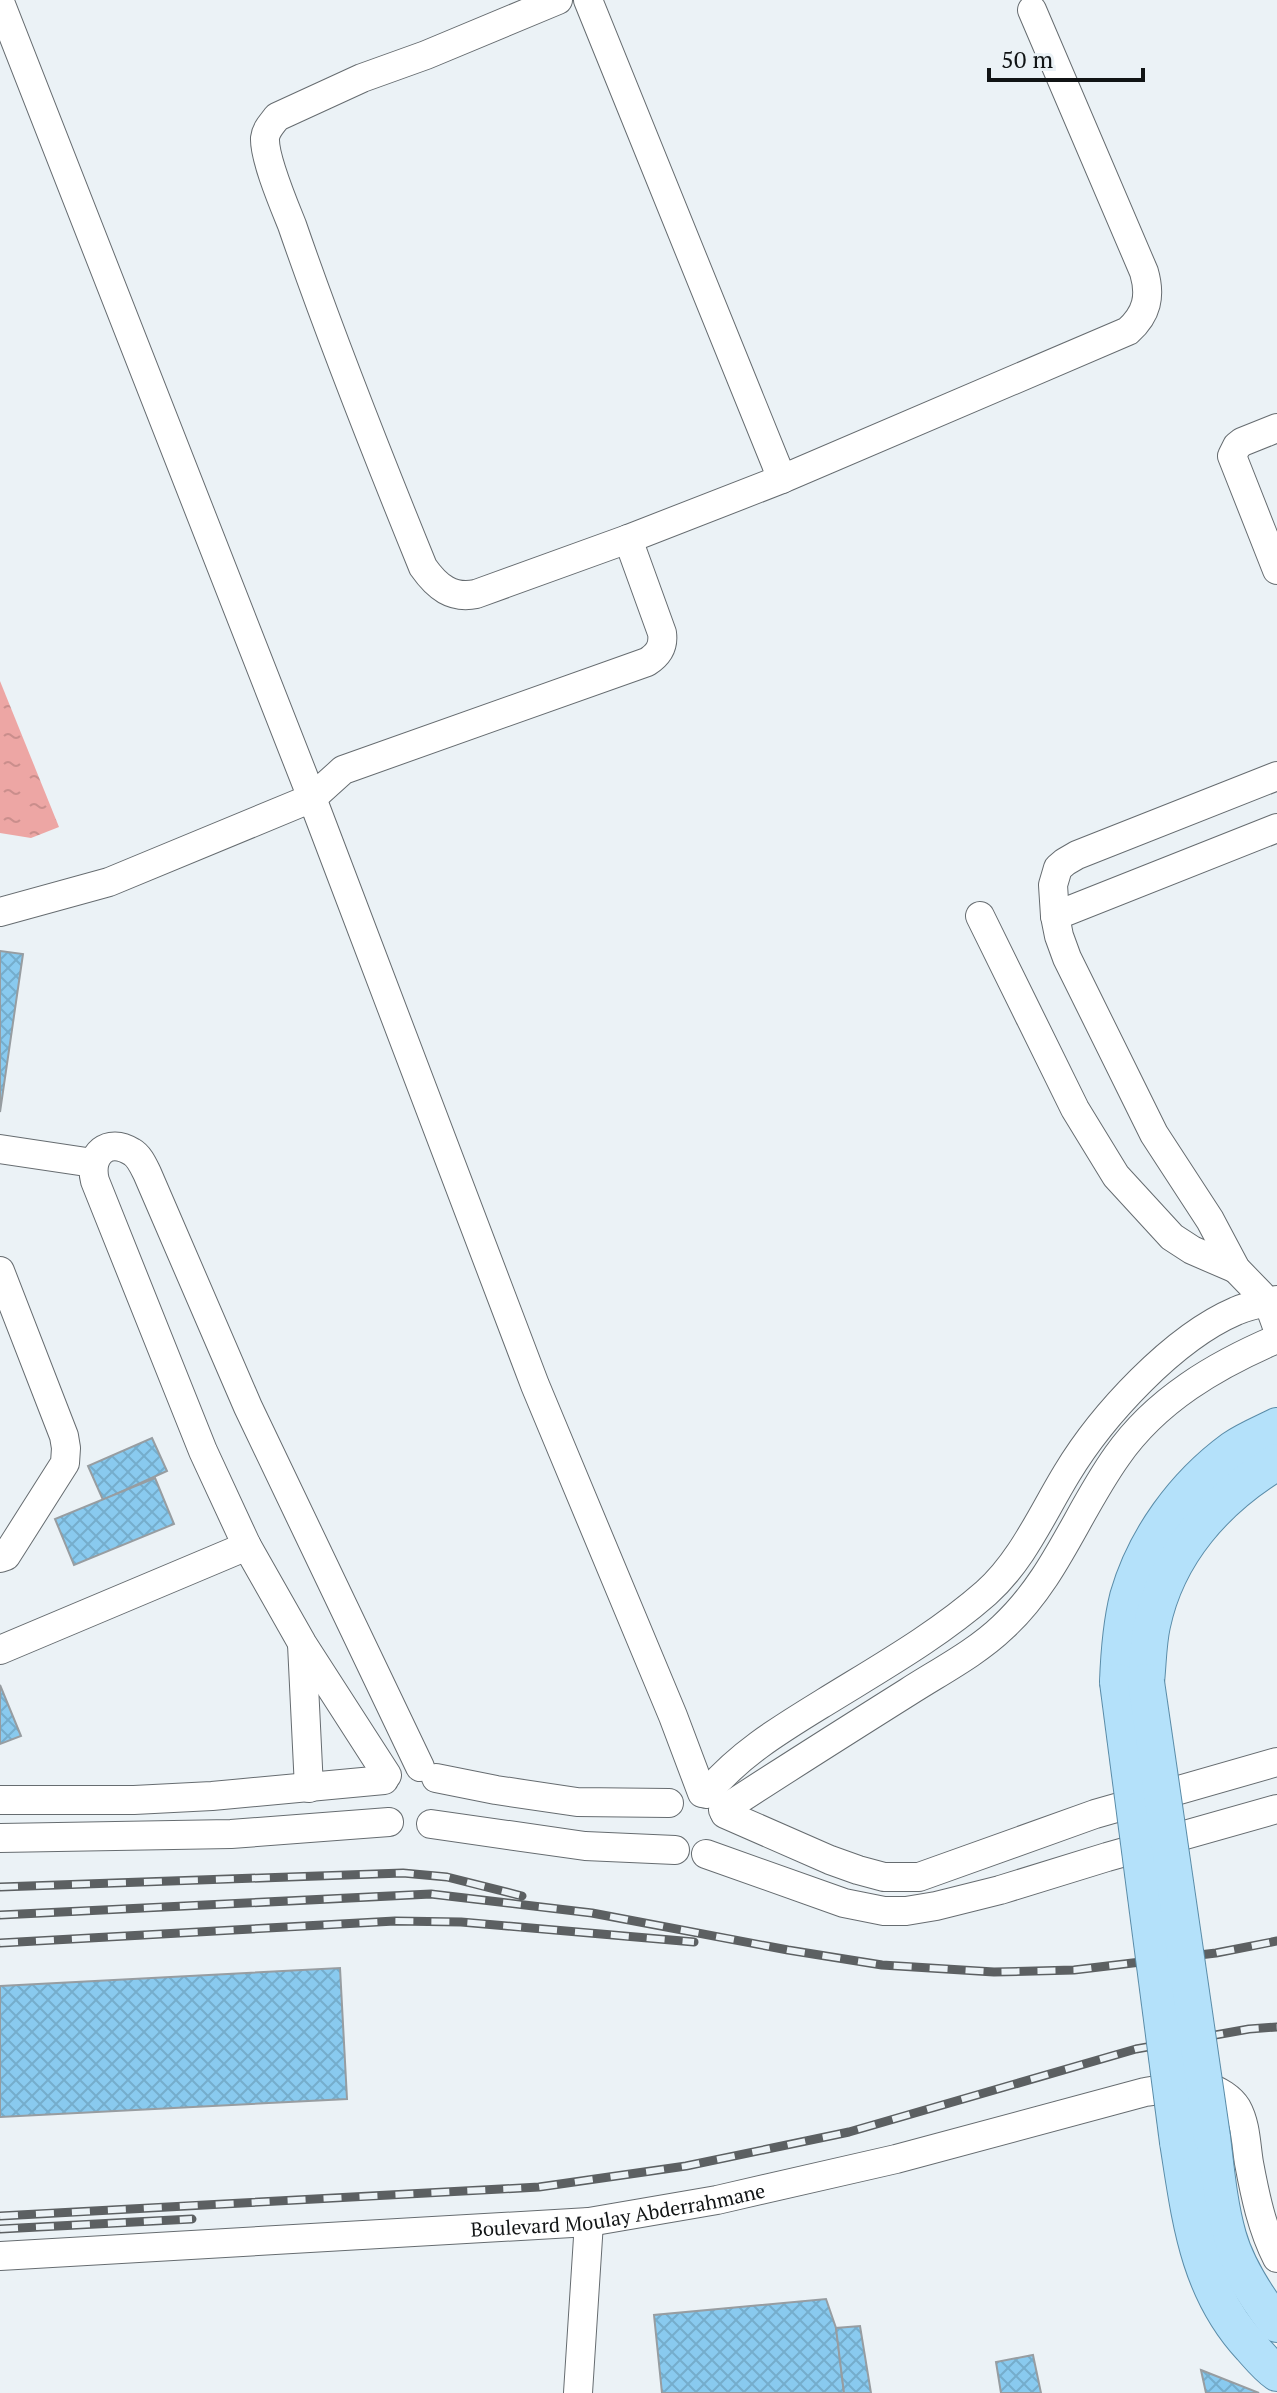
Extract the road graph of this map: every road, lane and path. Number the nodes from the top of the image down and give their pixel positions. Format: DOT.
graph roads {
  1 [pos="558,0"];
  2 [pos="588,0"];
  3 [pos="0,2"];
  4 [pos="1039,3"];
  5 [pos="1277,428"];
  6 [pos="782,479"];
  7 [pos="628,539"];
  8 [pos="1277,570"];
  9 [pos="1277,776"];
  10 [pos="312,798"];
  11 [pos="1277,828"];
  12 [pos="0,912"];
  13 [pos="980,916"];
  14 [pos="1055,916"];
  15 [pos="0,1149"];
  16 [pos="93,1163"];
  17 [pos="1236,1269"];
  18 [pos="0,1271"];
  19 [pos="1274,1310"];
  20 [pos="1218,1320"];
  21 [pos="1277,1339"];
  22 [pos="1235,1357"];
  23 [pos="1277,1426"];
  24 [pos="1277,1462"];
  25 [pos="247,1546"];
  26 [pos="0,1558"];
  27 [pos="302,1643"];
  28 [pos="0,1650"];
  29 [pos="1132,1682"];
  30 [pos="1277,1762"];
  31 [pos="428,1772"];
  32 [pos="385,1778"];
  33 [pos="309,1788"];
  34 [pos="0,1800"];
  35 [pos="700,1802"];
  36 [pos="1277,1809"];
  37 [pos="389,1822"];
  38 [pos="431,1824"];
  39 [pos="0,1838"];
  40 [pos="675,1850"];
  41 [pos="706,1854"];
  42 [pos="1195,2140"];
  43 [pos="589,2222"];
  44 [pos="0,2256"];
  45 [pos="1277,2258"];
  46 [pos="1277,2324"];
  47 [pos="1277,2373"];
  48 [pos="578,2393"];
  1 -- 7 [label="street"];
  2 -- 6 [label="street"];
  3 -- 10 [label="street"];
  4 -- 6 [label="street"];
  5 -- 8 [label="street"];
  6 -- 7 [label="street"];
  7 -- 10 [label="street"];
  9 -- 14 [label="street"];
  10 -- 12 [label="street"];
  10 -- 35 [label="street"];
  11 -- 14 [label="street"];
  13 -- 17 [label="street"];
  14 -- 17 [label="street"];
  15 -- 16 [label="street"];
  16 -- 25 [label="street"];
  16 -- 31 [label="street"];
  17 -- 19 [label="street"];
  17 -- 20 [label="street"];
  18 -- 26 [label="street"];
  19 -- 20 [label="street"];
  20 -- 22 [label="street"];
  20 -- 35 [label="street"];
  21 -- 22 [label="street"];
  22 -- 35 [label="street"];
  23 -- 29 [label="main road"];
  24 -- 29 [label="main road"];
  25 -- 27 [label="street"];
  25 -- 28 [label="street"];
  27 -- 32 [label="street"];
  27 -- 33 [label="street"];
  29 -- 42 [label="main road, bridge"];
  30 -- 35 [label="street"];
  31 -- 32 [label="street"];
  31 -- 35 [label="street"];
  31 -- 38 [label="street"];
  32 -- 33 [label="street"];
  32 -- 37 [label="street"];
  33 -- 34 [label="street"];
  35 -- 40 [label="street"];
  35 -- 41 [label="street"];
  36 -- 41 [label="street"];
  37 -- 38 [label="street"];
  37 -- 39 [label="street"];
  38 -- 40 [label="street"];
  40 -- 41 [label="street"];
  42 -- 46 [label="main road"];
  42 -- 47 [label="main road"];
  43 -- 44 [label="street, Boulevard Moulay Abderrahmane"];
  43 -- 45 [label="street, Boulevard Moulay Abderrahmane"];
  43 -- 48 [label="street"];
}
